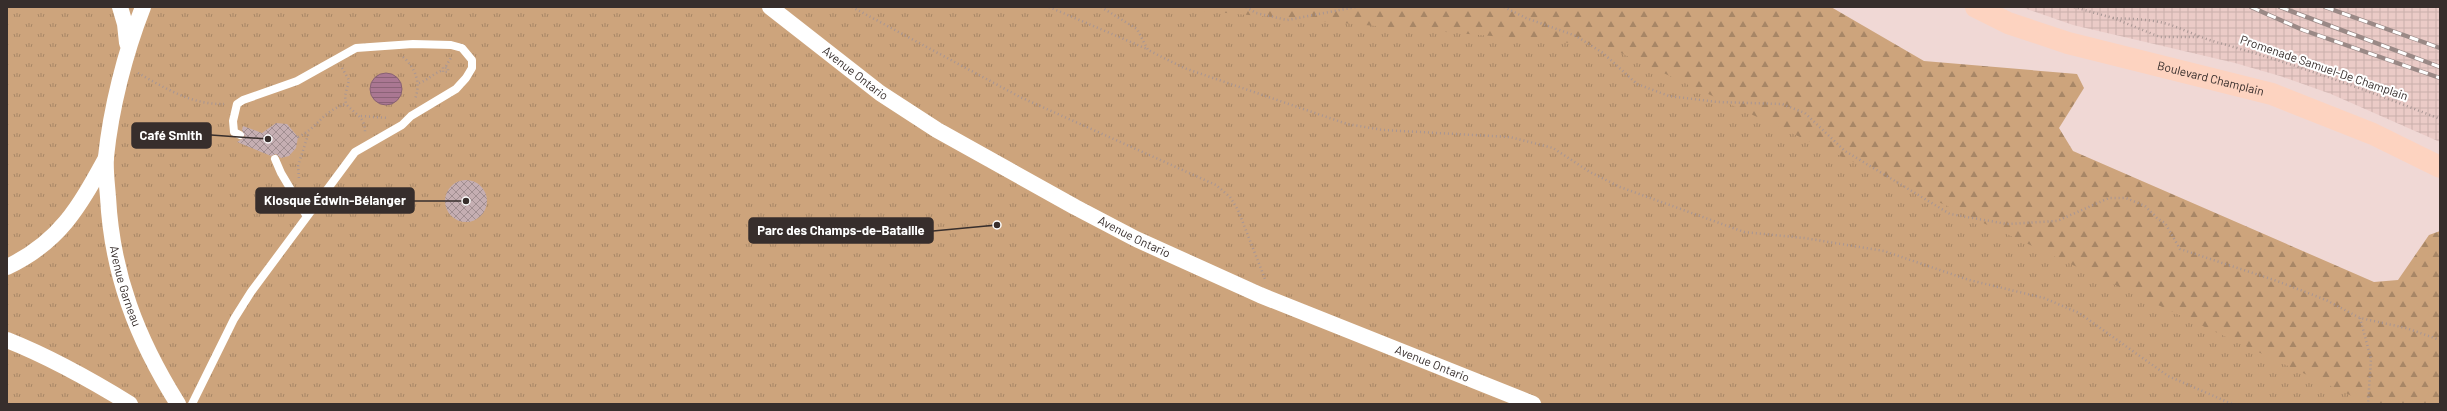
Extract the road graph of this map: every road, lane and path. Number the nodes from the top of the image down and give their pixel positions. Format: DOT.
graph roads {
  1 [pos="120,7"];
  2 [pos="143,7"];
  3 [pos="770,7"];
  4 [pos="852,7"];
  5 [pos="1049,7"];
  6 [pos="1101,7"];
  7 [pos="1246,7"];
  8 [pos="1356,7"];
  9 [pos="1504,7"];
  10 [pos="1976,7"];
  11 [pos="2074,7"];
  12 [pos="2113,18"];
  13 [pos="2200,37"];
  14 [pos="127,47"];
  15 [pos="1148,50"];
  16 [pos="401,55"];
  17 [pos="332,62"];
  18 [pos="124,65"];
  19 [pos="443,70"];
  20 [pos="419,84"];
  21 [pos="414,102"];
  22 [pos="237,104"];
  23 [pos="346,104"];
  24 [pos="361,116"];
  25 [pos="393,117"];
  26 [pos="2440,119"];
  27 [pos="309,132"];
  28 [pos="240,135"];
  29 [pos="298,137"];
  30 [pos="361,148"];
  31 [pos="106,158"];
  32 [pos="275,159"];
  33 [pos="2440,167"];
  34 [pos="316,203"];
  35 [pos="306,215"];
  36 [pos="7,267"];
  37 [pos="1260,295"];
  38 [pos="2360,318"];
  39 [pos="7,340"];
  40 [pos="2440,340"];
  41 [pos="130,404"];
  42 [pos="178,404"];
  43 [pos="192,404"];
  44 [pos="1533,404"];
  45 [pos="2232,404"];
  46 [pos="2368,404"];
  1 -- 14 [label="street, Avenue Garneau"];
  2 -- 14 [label="street, Avenue Garneau"];
  3 -- 37 [label="street, Avenue Ontario"];
  4 -- 37 [label="path"];
  5 -- 15 [label="path"];
  6 -- 15 [label="path"];
  7 -- 8 [label="path"];
  9 -- 38 [label="path"];
  10 -- 33 [label="main road, Boulevard Champlain"];
  11 -- 12 [label="path, Promenade Samuel-De Champlain"];
  12 -- 13 [label="path, Promenade Samuel-De Champlain"];
  12 -- 13 [label="path, Promenade Samuel-De Champlain"];
  13 -- 26 [label="path, Promenade Samuel-De Champlain"];
  14 -- 18 [label="street, Avenue Garneau"];
  15 -- 45 [label="path"];
  16 -- 20 [label="path"];
  17 -- 22 [label="lane"];
  17 -- 23 [label="path"];
  17 -- 30 [label="lane"];
  18 -- 22 [label="path"];
  18 -- 31 [label="street, Avenue Garneau"];
  19 -- 20 [label="path"];
  20 -- 21 [label="path"];
  22 -- 28 [label="lane"];
  23 -- 24 [label="path"];
  23 -- 27 [label="path"];
  24 -- 25 [label="path"];
  24 -- 30 [label="path"];
  27 -- 29 [label="path"];
  27 -- 34 [label="path"];
  30 -- 34 [label="lane"];
  31 -- 36 [label="street, Avenue Garneau"];
  31 -- 42 [label="street, Avenue Garneau"];
  32 -- 35 [label="lane"];
  34 -- 35 [label="lane"];
  35 -- 43 [label="lane"];
  37 -- 44 [label="street, Avenue Ontario"];
  38 -- 40 [label="path"];
  38 -- 46 [label="path"];
  39 -- 41 [label="street"];
}
